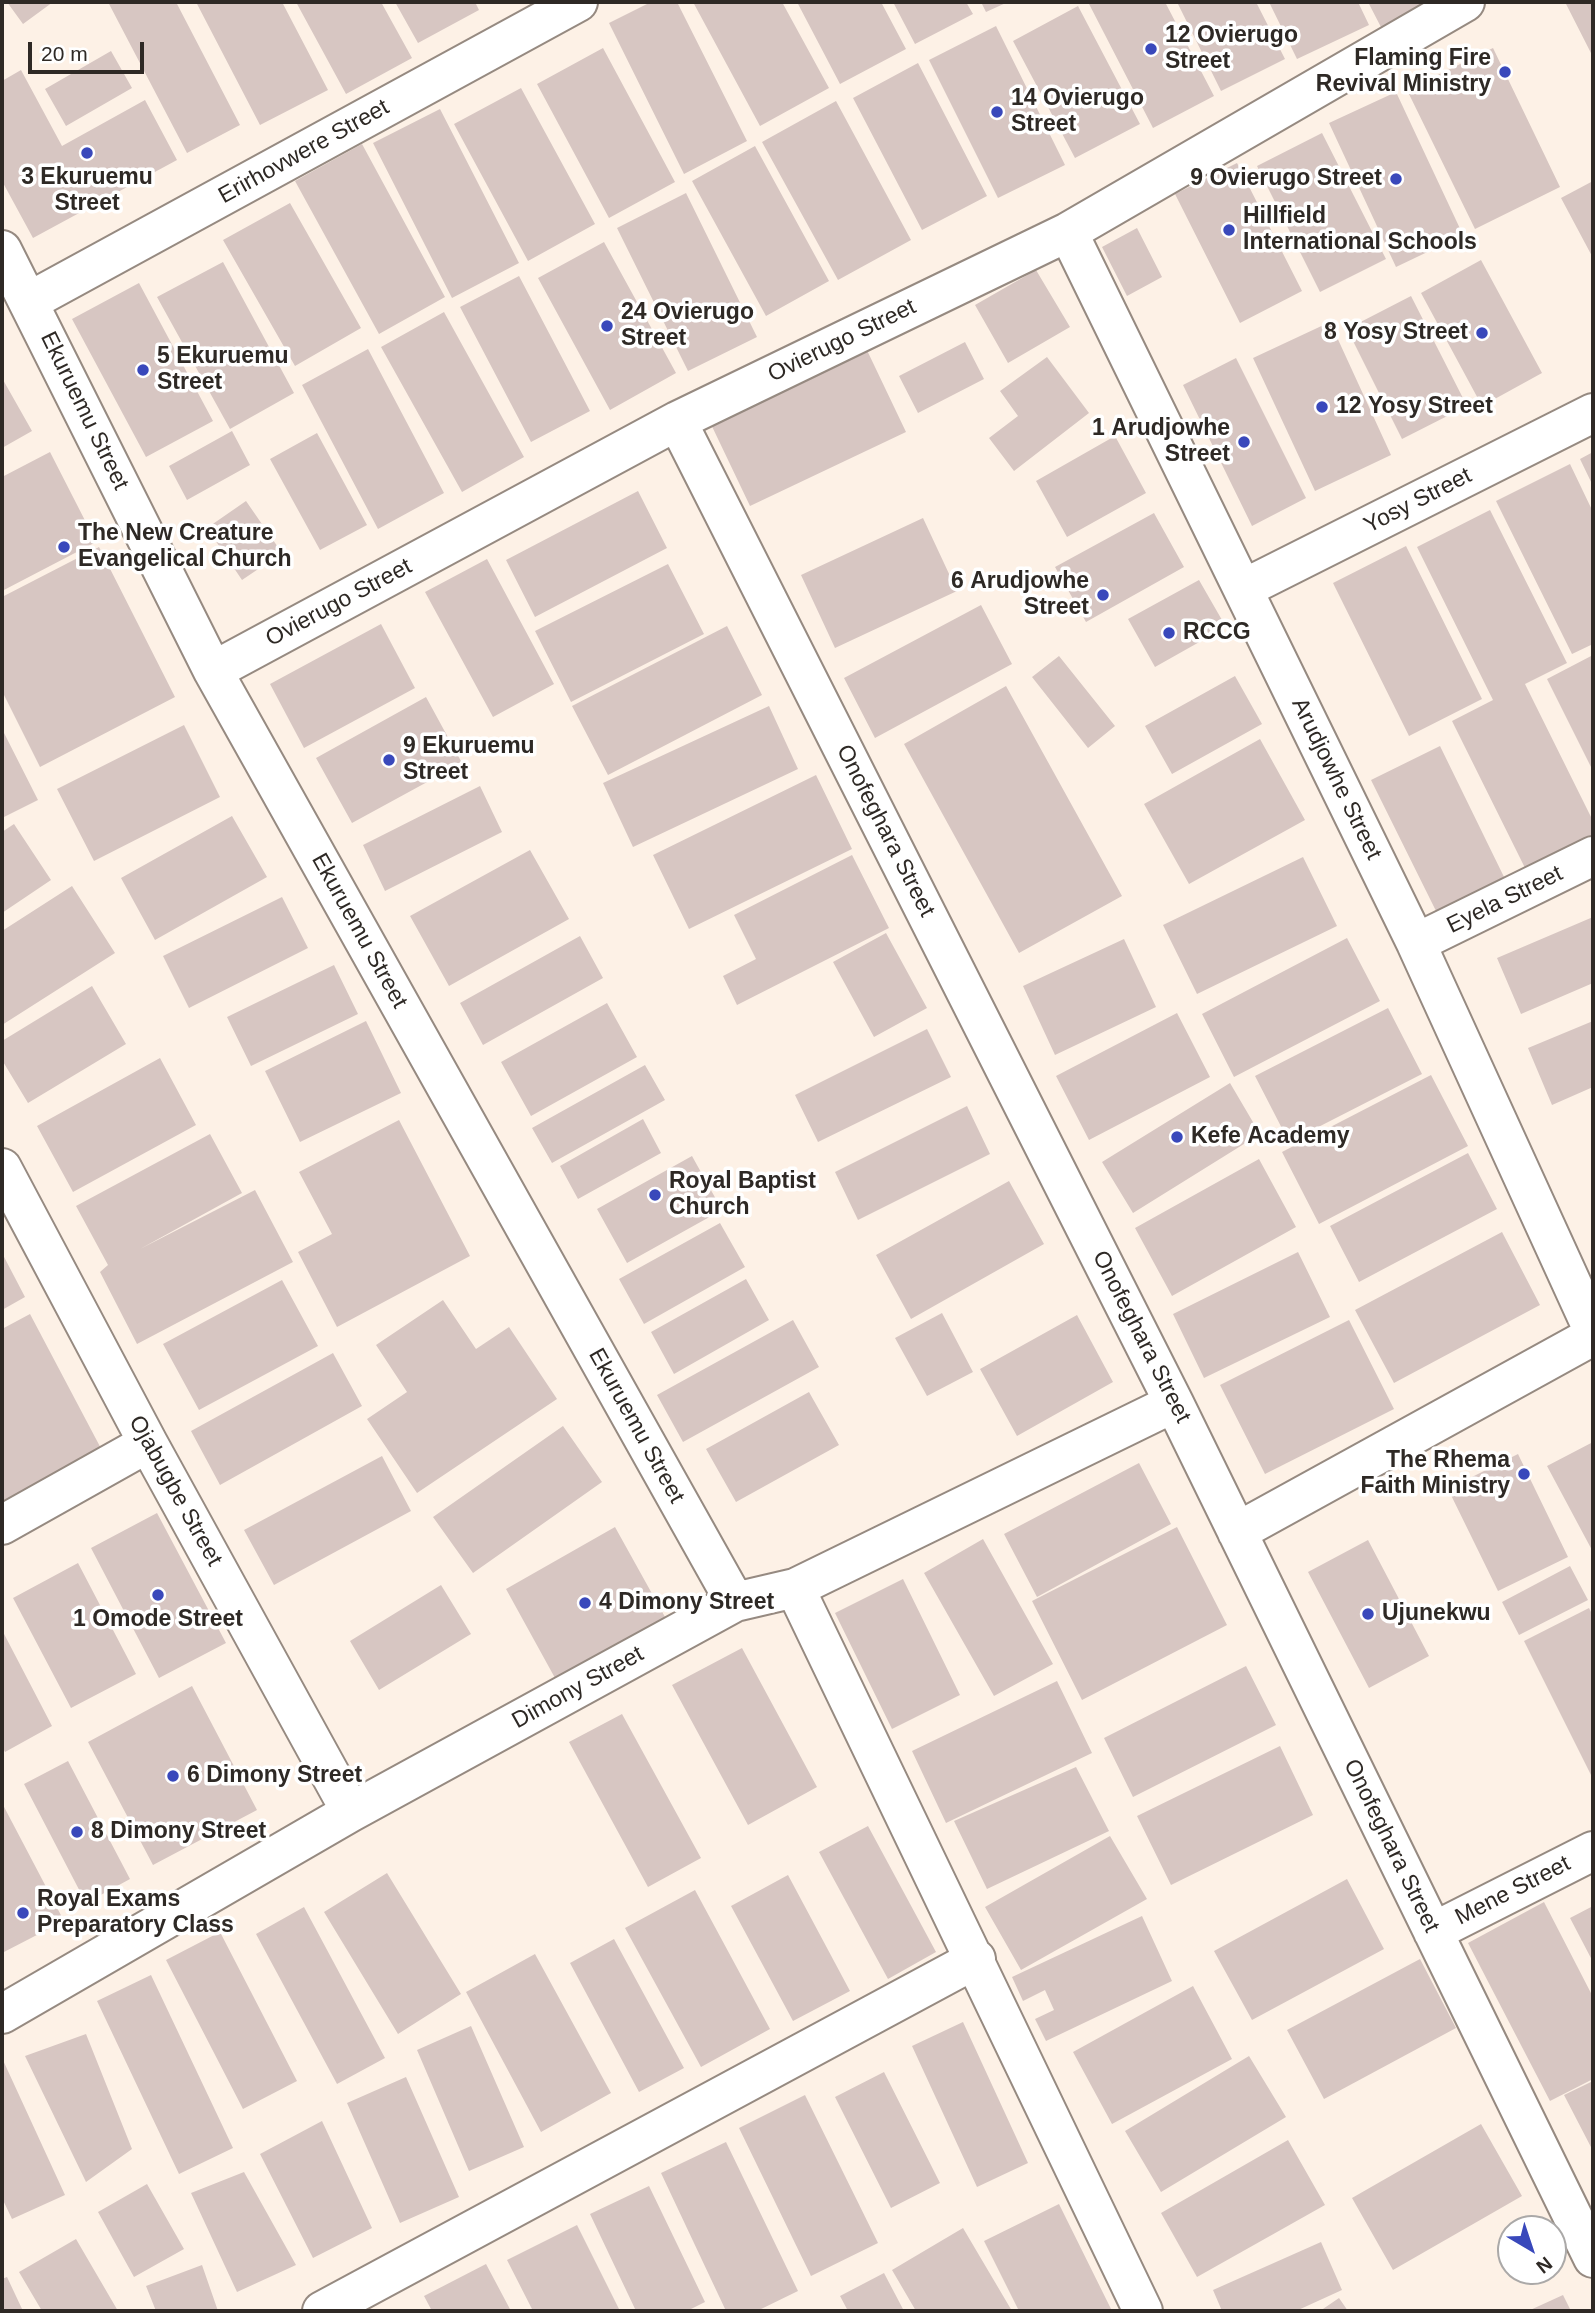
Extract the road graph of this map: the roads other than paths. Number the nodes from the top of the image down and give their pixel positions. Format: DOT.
graph roads {
  1 [pos="578,2"];
  2 [pos="1465,2"];
  3 [pos="1068,232"];
  4 [pos="2,250"];
  5 [pos="30,301"];
  6 [pos="1593,413"];
  7 [pos="677,421"];
  8 [pos="1243,589"];
  9 [pos="213,671"];
  10 [pos="1593,856"];
  11 [pos="1416,943"];
  12 [pos="2,1168"];
  13 [pos="1593,1331"];
  14 [pos="1593,1336"];
  15 [pos="1174,1403"];
  16 [pos="148,1443"];
  17 [pos="2,1525"];
  18 [pos="1237,1532"];
  19 [pos="795,1588"];
  20 [pos="735,1602"];
  21 [pos="352,1812"];
  22 [pos="1593,1851"];
  23 [pos="1433,1932"];
  24 [pos="976,1959"];
  25 [pos="2,2014"];
  26 [pos="1593,2258"];
  27 [pos="321,2311"];
  28 [pos="1143,2311"];
  1 -- 5 [label="street, Erirhovwere Street"];
  2 -- 3 [label="street, Ovierugo Street"];
  3 -- 7 [label="street, Ovierugo Street"];
  3 -- 8 [label="street, Arudjowhe Street"];
  4 -- 5 [label="street, Ekuruemu Street"];
  5 -- 9 [label="street, Ekuruemu Street"];
  6 -- 8 [label="street, Yosy Street"];
  7 -- 9 [label="street, Ovierugo Street"];
  7 -- 15 [label="street, Onofeghara Street"];
  8 -- 11 [label="street, Arudjowhe Street"];
  9 -- 20 [label="street, Ekuruemu Street"];
  10 -- 11 [label="street, Eyela Street"];
  11 -- 13 [label="street, Arudjowhe Street"];
  12 -- 16 [label="street, Ojabugbe Street"];
  14 -- 18 [label="street"];
  15 -- 18 [label="street, Onofeghara Street"];
  15 -- 19 [label="street, Dimony Street"];
  16 -- 17 [label="street"];
  16 -- 21 [label="street, Ojabugbe Street"];
  18 -- 23 [label="street, Onofeghara Street"];
  19 -- 20 [label="street, Dimony Street"];
  19 -- 24 [label="street"];
  20 -- 21 [label="street, Dimony Street"];
  21 -- 25 [label="street, Dimony Street"];
  22 -- 23 [label="street, Mene Street"];
  23 -- 26 [label="street, Onofeghara Street"];
  24 -- 27 [label="street"];
  24 -- 28 [label="street"];
}
